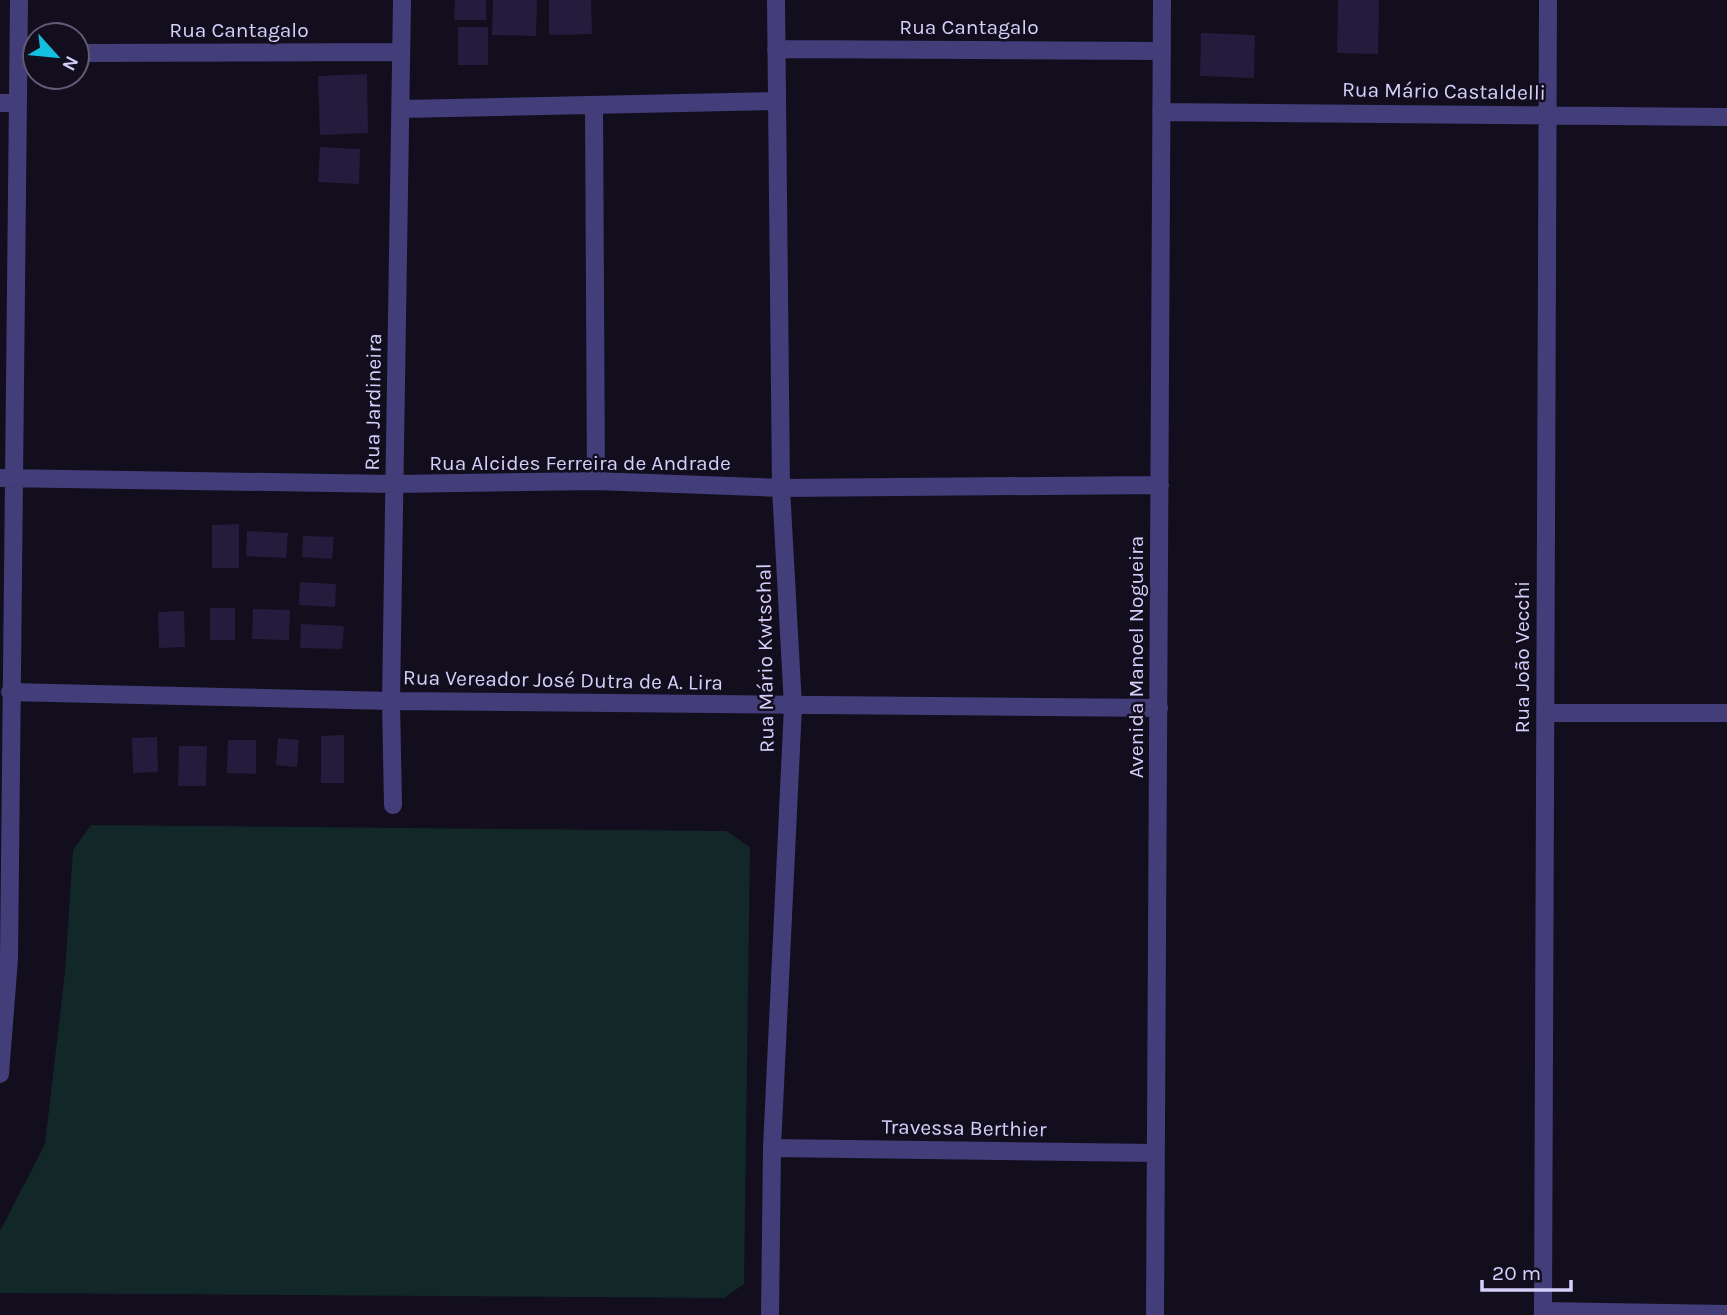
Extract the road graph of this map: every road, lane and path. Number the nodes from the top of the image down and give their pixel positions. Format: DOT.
graph roads {
  1 [pos="19,0"];
  2 [pos="402,0"];
  3 [pos="776,0"];
  4 [pos="1162,0"];
  5 [pos="1548,0"];
  6 [pos="22,21"];
  7 [pos="776,49"];
  8 [pos="1162,51"];
  9 [pos="401,52"];
  10 [pos="91,53"];
  11 [pos="21,70"];
  12 [pos="778,101"];
  13 [pos="9,103"];
  14 [pos="594,107"];
  15 [pos="401,109"];
  16 [pos="1161,112"];
  17 [pos="1547,115"];
  18 [pos="1727,117"];
  19 [pos="7,478"];
  20 [pos="596,481"];
  21 [pos="394,484"];
  22 [pos="1160,485"];
  23 [pos="781,488"];
  24 [pos="10,692"];
  25 [pos="391,701"];
  26 [pos="793,706"];
  27 [pos="1158,708"];
  28 [pos="1545,712"];
  29 [pos="1727,713"];
  30 [pos="393,805"];
  31 [pos="0,1074"];
  32 [pos="772,1148"];
  33 [pos="1156,1153"];
  34 [pos="1543,1313"];
  35 [pos="1727,1314"];
  36 [pos="770,1315"];
  37 [pos="1155,1315"];
  1 -- 6 [label="street"];
  2 -- 9 [label="street, Rua Jardineira"];
  3 -- 7 [label="street, Rua Mário Kwtschal"];
  4 -- 8 [label="street, Avenida Manoel Nogueira"];
  5 -- 17 [label="street, Rua João Vecchi"];
  7 -- 8 [label="street, Rua Cantagalo"];
  7 -- 12 [label="street, Rua Mário Kwtschal"];
  8 -- 16 [label="street, Avenida Manoel Nogueira"];
  9 -- 10 [label="street, Rua Cantagalo"];
  9 -- 15 [label="street, Rua Jardineira"];
  11 -- 13 [label="street"];
  12 -- 14 [label="street"];
  12 -- 23 [label="street, Rua Mário Kwtschal"];
  13 -- 19 [label="street"];
  14 -- 15 [label="street"];
  14 -- 20 [label="street"];
  15 -- 21 [label="street, Rua Jardineira"];
  16 -- 17 [label="street, Rua Mário Castaldelli"];
  16 -- 22 [label="street, Avenida Manoel Nogueira"];
  17 -- 18 [label="street, Rua Mário Castaldelli"];
  17 -- 28 [label="street, Rua João Vecchi"];
  19 -- 21 [label="street, Rua Alcides Ferreira de Andrade"];
  19 -- 24 [label="street"];
  20 -- 21 [label="street, Rua Alcides Ferreira de Andrade"];
  20 -- 23 [label="street, Rua Alcides Ferreira de Andrade"];
  21 -- 25 [label="street, Rua Jardineira"];
  22 -- 23 [label="street, Rua Alcides Ferreira de Andrade"];
  22 -- 27 [label="street, Avenida Manoel Nogueira"];
  23 -- 26 [label="street, Rua Mário Kwtschal"];
  24 -- 25 [label="street, Rua Vereador José Dutra de A. Lira"];
  24 -- 31 [label="street"];
  25 -- 26 [label="street, Rua Vereador José Dutra de A. Lira"];
  25 -- 30 [label="street, Rua Jardineira"];
  26 -- 27 [label="street, Rua Vereador José Dutra de A. Lira"];
  26 -- 32 [label="street, Rua Mário Kwtschal"];
  27 -- 33 [label="street, Avenida Manoel Nogueira"];
  28 -- 29 [label="street"];
  28 -- 34 [label="street, Rua João Vecchi"];
  32 -- 33 [label="street, Travessa Berthier"];
  32 -- 36 [label="street, Rua Mário Kwtschal"];
  33 -- 37 [label="street, Avenida Manoel Nogueira"];
  34 -- 35 [label="street"];
}
